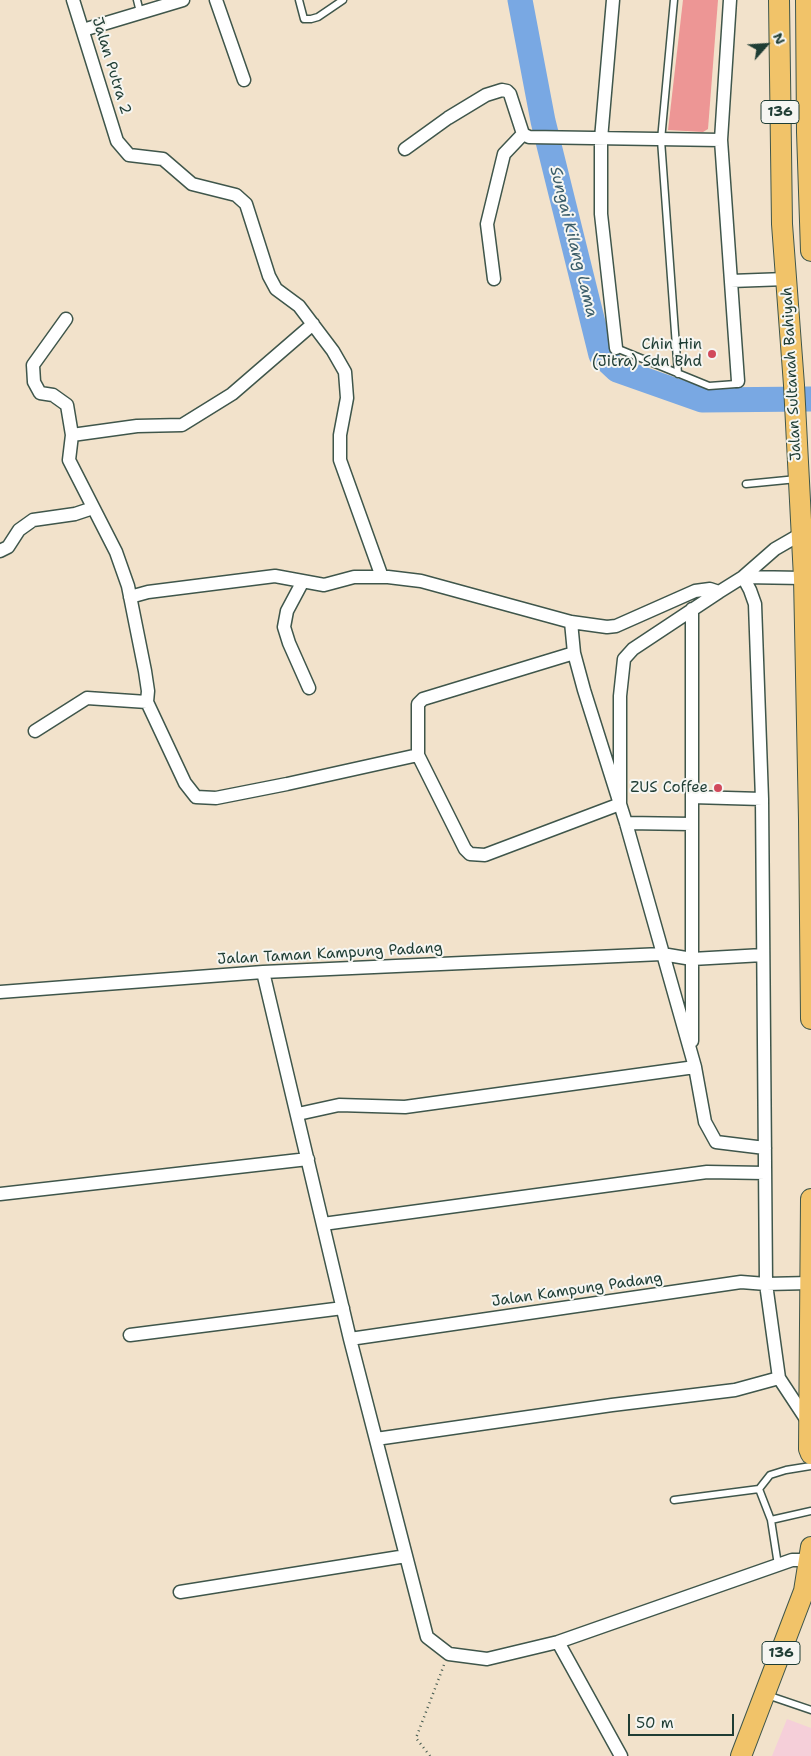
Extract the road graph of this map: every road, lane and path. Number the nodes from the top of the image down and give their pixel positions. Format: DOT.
graph roads {
  1 [pos="73,0"];
  2 [pos="183,0"];
  3 [pos="216,0"];
  4 [pos="299,0"];
  5 [pos="343,0"];
  6 [pos="613,0"];
  7 [pos="674,0"];
  8 [pos="730,0"];
  9 [pos="778,0"];
  10 [pos="808,4"];
  11 [pos="139,6"];
  12 [pos="83,30"];
  13 [pos="244,80"];
  14 [pos="809,131"];
  15 [pos="529,136"];
  16 [pos="601,139"];
  17 [pos="661,140"];
  18 [pos="721,140"];
  19 [pos="404,149"];
  20 [pos="811,251"];
  21 [pos="494,279"];
  22 [pos="786,279"];
  23 [pos="731,282"];
  24 [pos="66,319"];
  25 [pos="313,324"];
  26 [pos="616,348"];
  27 [pos="678,374"];
  28 [pos="738,381"];
  29 [pos="72,435"];
  30 [pos="798,479"];
  31 [pos="746,484"];
  32 [pos="93,508"];
  33 [pos="801,534"];
  34 [pos="0,550"];
  35 [pos="382,577"];
  36 [pos="743,577"];
  37 [pos="804,578"];
  38 [pos="304,581"];
  39 [pos="719,592"];
  40 [pos="130,597"];
  41 [pos="692,609"];
  42 [pos="571,622"];
  43 [pos="574,653"];
  44 [pos="309,688"];
  45 [pos="147,702"];
  46 [pos="35,731"];
  47 [pos="418,755"];
  48 [pos="692,797"];
  49 [pos="762,799"];
  50 [pos="620,804"];
  51 [pos="626,824"];
  52 [pos="692,824"];
  53 [pos="810,900"];
  54 [pos="810,930"];
  55 [pos="662,954"];
  56 [pos="763,955"];
  57 [pos="692,959"];
  58 [pos="263,972"];
  59 [pos="0,992"];
  60 [pos="811,1019"];
  61 [pos="693,1062"];
  62 [pos="298,1114"];
  63 [pos="765,1148"];
  64 [pos="308,1159"];
  65 [pos="765,1173"];
  66 [pos="0,1194"];
  67 [pos="811,1199"];
  68 [pos="323,1224"];
  69 [pos="810,1283"];
  70 [pos="766,1284"];
  71 [pos="343,1308"];
  72 [pos="130,1335"];
  73 [pos="350,1339"];
  74 [pos="779,1378"];
  75 [pos="810,1424"];
  76 [pos="376,1439"];
  77 [pos="811,1454"];
  78 [pos="811,1466"];
  79 [pos="759,1489"];
  80 [pos="674,1500"];
  81 [pos="811,1511"];
  82 [pos="771,1520"];
  83 [pos="810,1553"];
  84 [pos="406,1556"];
  85 [pos="778,1564"];
  86 [pos="180,1592"];
  87 [pos="558,1642"];
  88 [pos="448,1654"];
  89 [pos="766,1694"];
  90 [pos="811,1710"];
  91 [pos="430,1756"];
  92 [pos="621,1756"];
  93 [pos="741,1756"];
  1 -- 12 [label="street, Jalan Putra 2"];
  2 -- 11 [label="street"];
  3 -- 13 [label="street"];
  4 -- 5 [label="lane"];
  6 -- 16 [label="street"];
  7 -- 17 [label="lane"];
  8 -- 18 [label="street"];
  9 -- 22 [label="main road, Jalan Sultanah Bahiyah / 136"];
  10 -- 14 [label="main road, 136"];
  11 -- 12 [label="street"];
  12 -- 25 [label="street, Jalan Putra 2"];
  14 -- 20 [label="main road, 136"];
  15 -- 16 [label="street"];
  15 -- 19 [label="street"];
  15 -- 21 [label="street"];
  16 -- 17 [label="street"];
  16 -- 26 [label="street"];
  17 -- 18 [label="street"];
  17 -- 27 [label="lane"];
  18 -- 23 [label="street"];
  22 -- 23 [label="street"];
  22 -- 30 [label="main road, Jalan Sultanah Bahiyah / 136"];
  23 -- 28 [label="street"];
  24 -- 29 [label="street"];
  25 -- 29 [label="street"];
  25 -- 35 [label="street"];
  26 -- 27 [label="lane"];
  27 -- 28 [label="lane"];
  29 -- 32 [label="street"];
  30 -- 31 [label="lane"];
  30 -- 33 [label="main road, Jalan Sultanah Bahiyah / 136"];
  32 -- 34 [label="street"];
  32 -- 40 [label="street"];
  33 -- 36 [label="street"];
  33 -- 37 [label="main road, Jalan Sultanah Bahiyah / 136"];
  35 -- 38 [label="street"];
  35 -- 42 [label="street"];
  36 -- 37 [label="street"];
  36 -- 39 [label="street"];
  36 -- 49 [label="street"];
  37 -- 53 [label="main road, Jalan Sultanah Bahiyah / 136"];
  38 -- 40 [label="street"];
  38 -- 44 [label="street"];
  39 -- 41 [label="street"];
  39 -- 42 [label="street"];
  40 -- 45 [label="street"];
  41 -- 48 [label="street"];
  41 -- 50 [label="street"];
  42 -- 43 [label="street"];
  43 -- 47 [label="street"];
  43 -- 50 [label="street"];
  45 -- 46 [label="street"];
  45 -- 47 [label="street"];
  47 -- 50 [label="street"];
  48 -- 49 [label="street"];
  48 -- 52 [label="street"];
  49 -- 56 [label="street"];
  50 -- 51 [label="street"];
  51 -- 52 [label="street"];
  51 -- 55 [label="street"];
  52 -- 57 [label="street"];
  53 -- 54 [label="main road, Jalan Sultanah Bahiyah / 136"];
  54 -- 60 [label="main road, Jalan Sultanah Bahiyah / 136"];
  55 -- 57 [label="street, Jalan Taman Kampung Padang"];
  55 -- 58 [label="street, Jalan Taman Kampung Padang"];
  55 -- 61 [label="street"];
  56 -- 57 [label="street, Jalan Taman Kampung Padang"];
  56 -- 63 [label="street"];
  57 -- 61 [label="street"];
  58 -- 59 [label="street, Jalan Taman Kampung Padang"];
  58 -- 62 [label="street"];
  61 -- 62 [label="street"];
  61 -- 63 [label="street"];
  62 -- 64 [label="street"];
  63 -- 65 [label="street"];
  64 -- 66 [label="street"];
  64 -- 68 [label="street"];
  65 -- 68 [label="street"];
  65 -- 70 [label="street"];
  67 -- 69 [label="main road"];
  68 -- 71 [label="street"];
  69 -- 70 [label="street, Jalan Kampung Padang"];
  69 -- 75 [label="main road"];
  70 -- 73 [label="street, Jalan Kampung Padang"];
  70 -- 74 [label="street"];
  71 -- 72 [label="street"];
  71 -- 73 [label="street"];
  73 -- 76 [label="street"];
  74 -- 75 [label="street"];
  74 -- 76 [label="street"];
  75 -- 77 [label="main road"];
  76 -- 84 [label="street"];
  78 -- 79 [label="lane"];
  79 -- 80 [label="lane"];
  79 -- 82 [label="lane"];
  81 -- 82 [label="lane"];
  82 -- 85 [label="lane"];
  83 -- 85 [label="street"];
  83 -- 89 [label="main road, 136"];
  84 -- 86 [label="street"];
  84 -- 88 [label="street"];
  85 -- 87 [label="street"];
  87 -- 88 [label="street"];
  87 -- 92 [label="street"];
  88 -- 91 [label="path"];
  89 -- 90 [label="lane"];
  89 -- 93 [label="main road, 136"];
}
